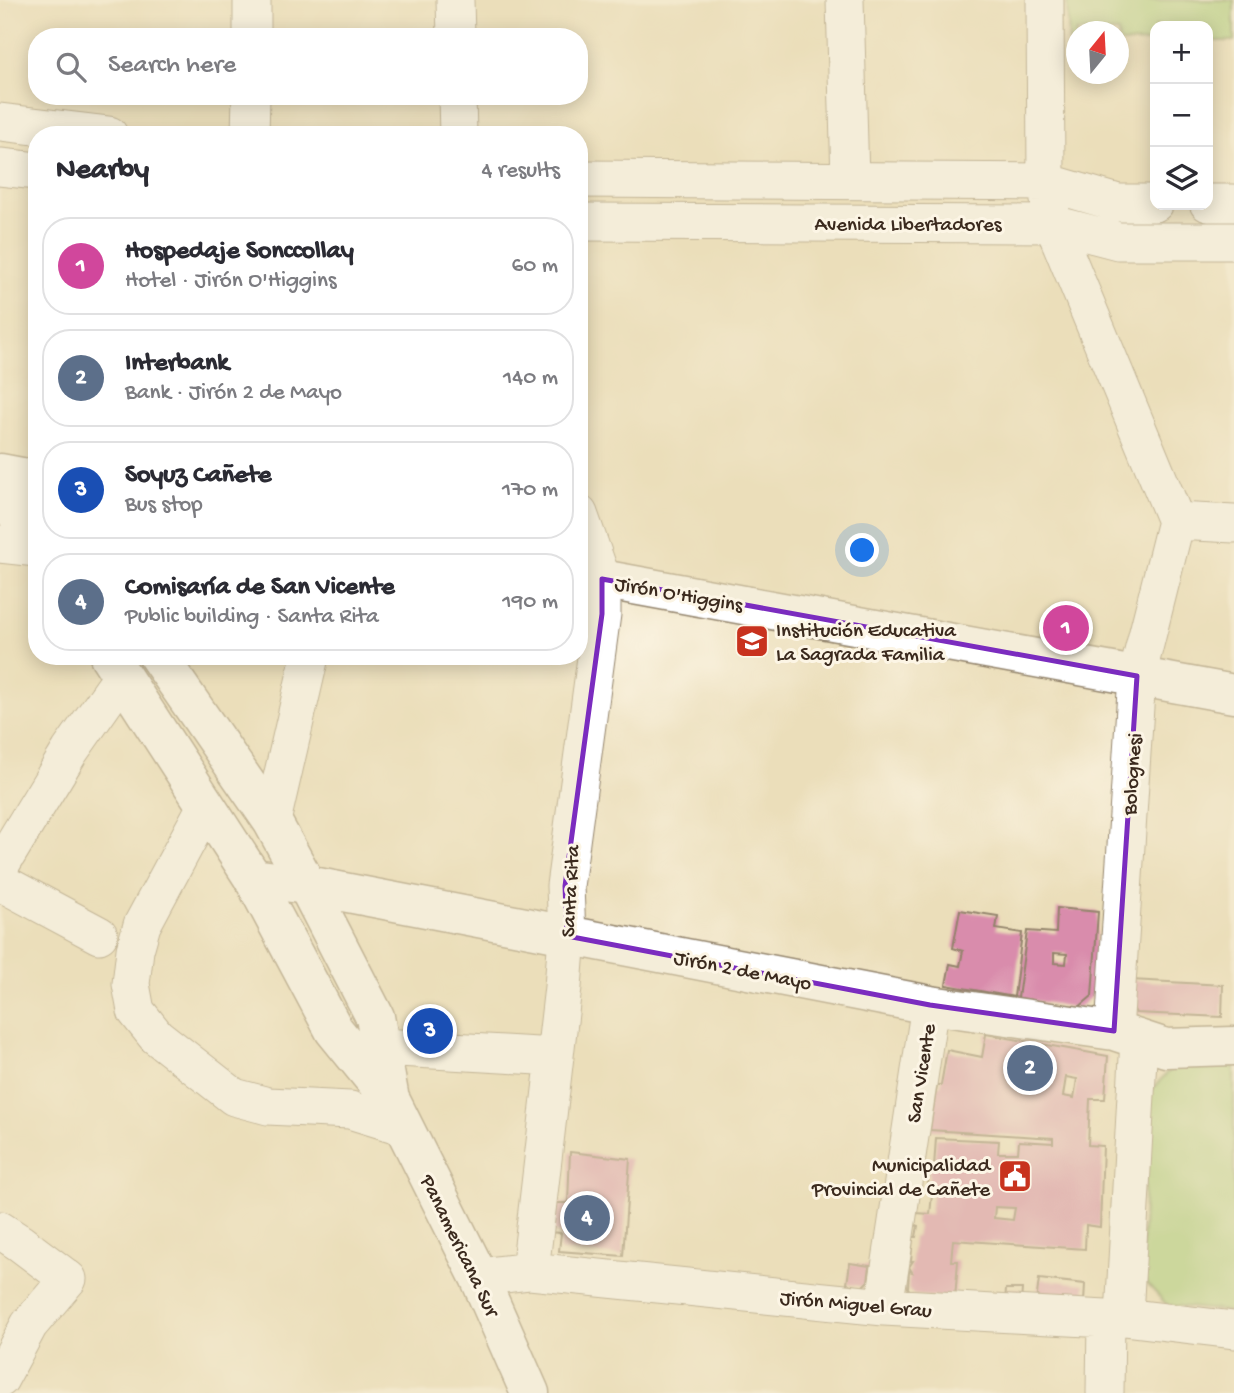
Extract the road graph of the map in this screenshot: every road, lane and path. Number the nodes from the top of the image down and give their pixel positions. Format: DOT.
graph roads {
  1 [pos="252,0"];
  2 [pos="455,0"];
  3 [pos="845,0"];
  4 [pos="1045,0"];
  5 [pos="252,28"];
  6 [pos="456,28"];
  7 [pos="251,105"];
  8 [pos="457,105"];
  9 [pos="0,122"];
  10 [pos="34,126"];
  11 [pos="250,126"];
  12 [pos="458,126"];
  13 [pos="0,167"];
  14 [pos="28,170"];
  15 [pos="588,179"];
  16 [pos="850,180"];
  17 [pos="1046,182"];
  18 [pos="1150,203"];
  19 [pos="1213,203"];
  20 [pos="1234,203"];
  21 [pos="588,222"];
  22 [pos="1053,224"];
  23 [pos="1234,241"];
  24 [pos="0,473"];
  25 [pos="28,478"];
  26 [pos="0,483"];
  27 [pos="0,490"];
  28 [pos="28,508"];
  29 [pos="1175,521"];
  30 [pos="1234,524"];
  31 [pos="28,530"];
  32 [pos="0,544"];
  33 [pos="28,547"];
  34 [pos="590,577"];
  35 [pos="164,665"];
  36 [pos="308,665"];
  37 [pos="116,666"];
  38 [pos="1137,676"];
  39 [pos="1234,694"];
  40 [pos="206,806"];
  41 [pos="272,821"];
  42 [pos="0,866"];
  43 [pos="253,878"];
  44 [pos="0,882"];
  45 [pos="307,885"];
  46 [pos="99,935"];
  47 [pos="567,936"];
  48 [pos="930,1005"];
  49 [pos="1126,1035"];
  50 [pos="1234,1046"];
  51 [pos="380,1047"];
  52 [pos="555,1058"];
  53 [pos="396,1113"];
  54 [pos="0,1230"];
  55 [pos="530,1271"];
  56 [pos="479,1277"];
  57 [pos="884,1307"];
  58 [pos="1115,1318"];
  59 [pos="1234,1331"];
  60 [pos="0,1379"];
  61 [pos="530,1393"];
  62 [pos="1105,1393"];
  1 -- 5 [label="street"];
  2 -- 6 [label="street"];
  3 -- 16 [label="street"];
  4 -- 17 [label="street"];
  7 -- 11 [label="street"];
  8 -- 12 [label="street"];
  9 -- 10 [label="street"];
  13 -- 14 [label="street"];
  15 -- 16 [label="street, Avenida Libertadores"];
  16 -- 17 [label="street, Avenida Libertadores"];
  17 -- 18 [label="street, Avenida Libertadores"];
  17 -- 22 [label="street"];
  19 -- 20 [label="street"];
  21 -- 22 [label="street, Avenida Libertadores"];
  22 -- 23 [label="street, Avenida Libertadores"];
  22 -- 29 [label="street"];
  24 -- 25 [label="main road"];
  26 -- 28 [label="main road"];
  27 -- 31 [label="main road"];
  29 -- 30 [label="street"];
  29 -- 38 [label="street, Bolognesi"];
  32 -- 33 [label="street"];
  34 -- 38 [label="main road, Jirón O'Higgins"];
  34 -- 47 [label="street, Santa Rita"];
  35 -- 41 [label="main road"];
  36 -- 41 [label="street"];
  37 -- 40 [label="main road"];
  37 -- 42 [label="street"];
  38 -- 39 [label="main road, Jirón O'Higgins"];
  38 -- 49 [label="street, Bolognesi"];
  40 -- 43 [label="main road"];
  40 -- 53 [label="street"];
  41 -- 45 [label="main road"];
  43 -- 45 [label="main road, Jirón 2 de Mayo"];
  43 -- 53 [label="main road"];
  44 -- 46 [label="street"];
  45 -- 47 [label="main road, Jirón 2 de Mayo"];
  45 -- 51 [label="main road"];
  47 -- 48 [label="main road, Jirón 2 de Mayo"];
  47 -- 52 [label="street, Santa Rita"];
  48 -- 49 [label="main road, Jirón 2 de Mayo"];
  48 -- 57 [label="street, San Vicente"];
  49 -- 50 [label="main road, Jirón 2 de Mayo"];
  49 -- 58 [label="street, Bolognesi"];
  51 -- 52 [label="street"];
  51 -- 53 [label="main road"];
  52 -- 55 [label="street, Santa Rita"];
  53 -- 56 [label="main road, Panamericana Sur"];
  54 -- 60 [label="street"];
  55 -- 56 [label="street, Jirón Miguel Grau"];
  55 -- 57 [label="street, Jirón Miguel Grau"];
  56 -- 61 [label="main road, Panamericana Sur"];
  57 -- 58 [label="street, Jirón Miguel Grau"];
  58 -- 59 [label="street, Jirón Miguel Grau"];
  58 -- 62 [label="street, Bolognesi"];
}
